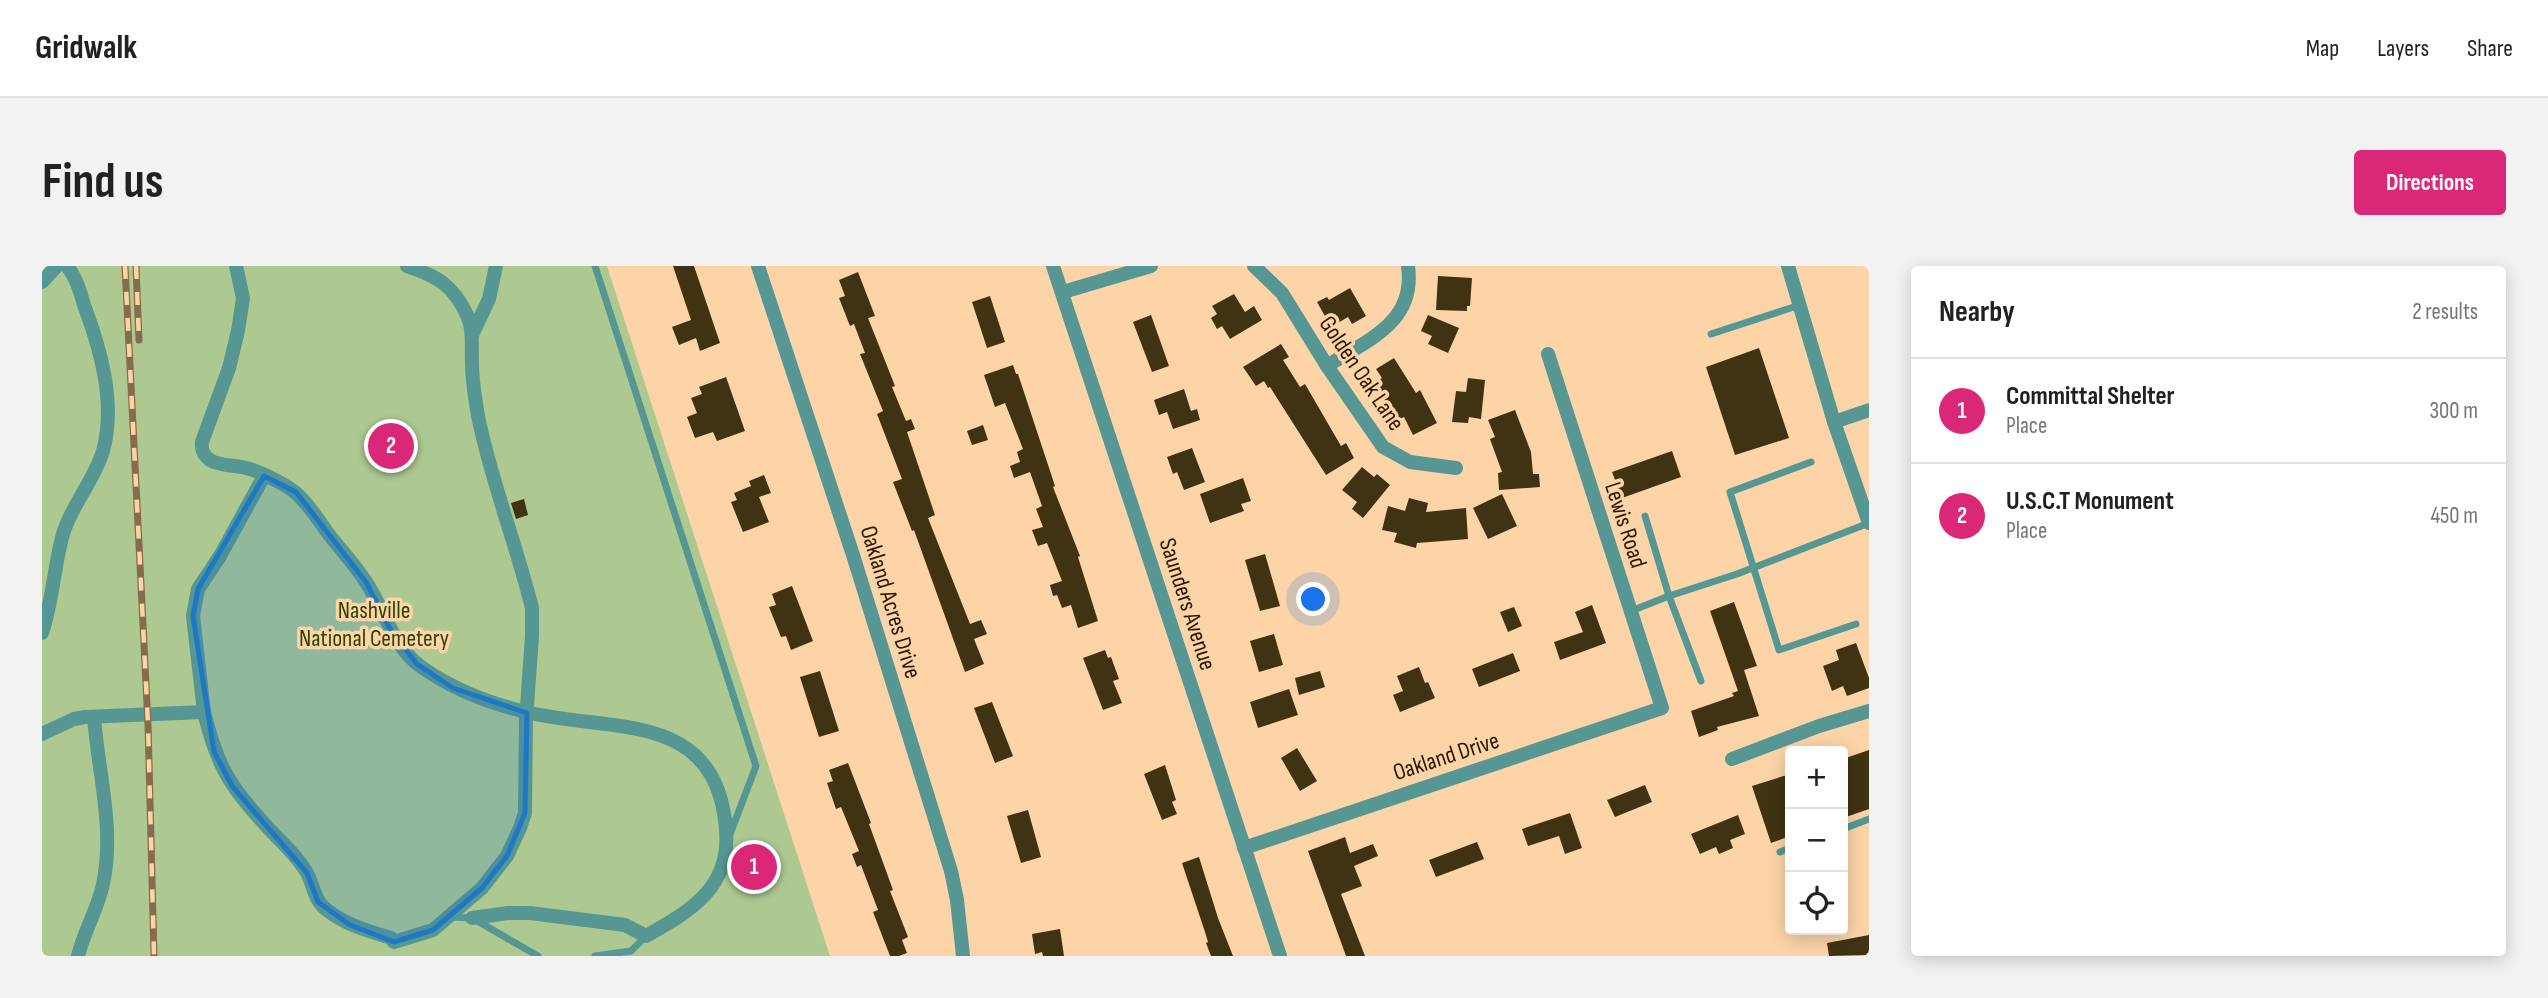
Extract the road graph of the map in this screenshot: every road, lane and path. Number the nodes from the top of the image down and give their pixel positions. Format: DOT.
graph roads {
  1 [pos="57,266"];
  2 [pos="67,266"];
  3 [pos="236,266"];
  4 [pos="407,266"];
  5 [pos="496,266"];
  6 [pos="595,266"];
  7 [pos="758,266"];
  8 [pos="1053,266"];
  9 [pos="1152,266"];
  10 [pos="1254,266"];
  11 [pos="1408,266"];
  12 [pos="1788,266"];
  13 [pos="42,282"];
  14 [pos="1063,292"];
  15 [pos="1801,305"];
  16 [pos="1711,334"];
  17 [pos="472,335"];
  18 [pos="1548,354"];
  19 [pos="1327,366"];
  20 [pos="1869,410"];
  21 [pos="1834,422"];
  22 [pos="1811,462"];
  23 [pos="1456,468"];
  24 [pos="264,476"];
  25 [pos="1644,516"];
  26 [pos="1869,523"];
  27 [pos="1754,567"];
  28 [pos="1669,596"];
  29 [pos="1630,611"];
  30 [pos="1856,624"];
  31 [pos="42,633"];
  32 [pos="1701,681"];
  33 [pos="1662,708"];
  34 [pos="1869,711"];
  35 [pos="204,712"];
  36 [pos="527,713"];
  37 [pos="94,717"];
  38 [pos="42,734"];
  39 [pos="1732,759"];
  40 [pos="1869,819"];
  41 [pos="1848,827"];
  42 [pos="727,843"];
  43 [pos="1244,848"];
  44 [pos="1785,850"];
  45 [pos="1780,852"];
  46 [pos="449,917"];
  47 [pos="472,918"];
  48 [pos="646,936"];
  49 [pos="78,956"];
  50 [pos="538,956"];
  51 [pos="596,956"];
  52 [pos="963,956"];
  53 [pos="1280,956"];
  1 -- 13 [label="street"];
  2 -- 31 [label="street"];
  3 -- 24 [label="street"];
  4 -- 17 [label="street"];
  5 -- 17 [label="street"];
  6 -- 42 [label="lane"];
  7 -- 52 [label="street, Oakland Acres Drive"];
  8 -- 14 [label="street, Saunders Avenue"];
  9 -- 14 [label="street"];
  10 -- 19 [label="street, Golden Oak Lane"];
  11 -- 19 [label="street"];
  12 -- 15 [label="street"];
  14 -- 43 [label="street, Saunders Avenue"];
  15 -- 16 [label="lane"];
  15 -- 21 [label="street"];
  17 -- 36 [label="street"];
  18 -- 29 [label="street, Lewis Road"];
  19 -- 23 [label="street, Golden Oak Lane"];
  20 -- 21 [label="street"];
  21 -- 26 [label="street"];
  22 -- 27 [label="lane"];
  24 -- 35 [label="street"];
  24 -- 36 [label="street"];
  25 -- 28 [label="lane"];
  26 -- 27 [label="lane"];
  27 -- 28 [label="lane"];
  27 -- 30 [label="lane"];
  28 -- 29 [label="lane"];
  28 -- 32 [label="lane"];
  29 -- 33 [label="street, Lewis Road"];
  33 -- 43 [label="street, Oakland Drive"];
  34 -- 39 [label="street"];
  35 -- 37 [label="street"];
  35 -- 46 [label="street"];
  36 -- 42 [label="street"];
  36 -- 46 [label="street"];
  37 -- 38 [label="street"];
  37 -- 49 [label="street"];
  40 -- 41 [label="lane"];
  42 -- 48 [label="street"];
  43 -- 53 [label="street, Saunders Avenue"];
  44 -- 45 [label="lane"];
  46 -- 47 [label="lane"];
  47 -- 48 [label="street"];
  47 -- 50 [label="lane"];
  48 -- 51 [label="lane"];
}
